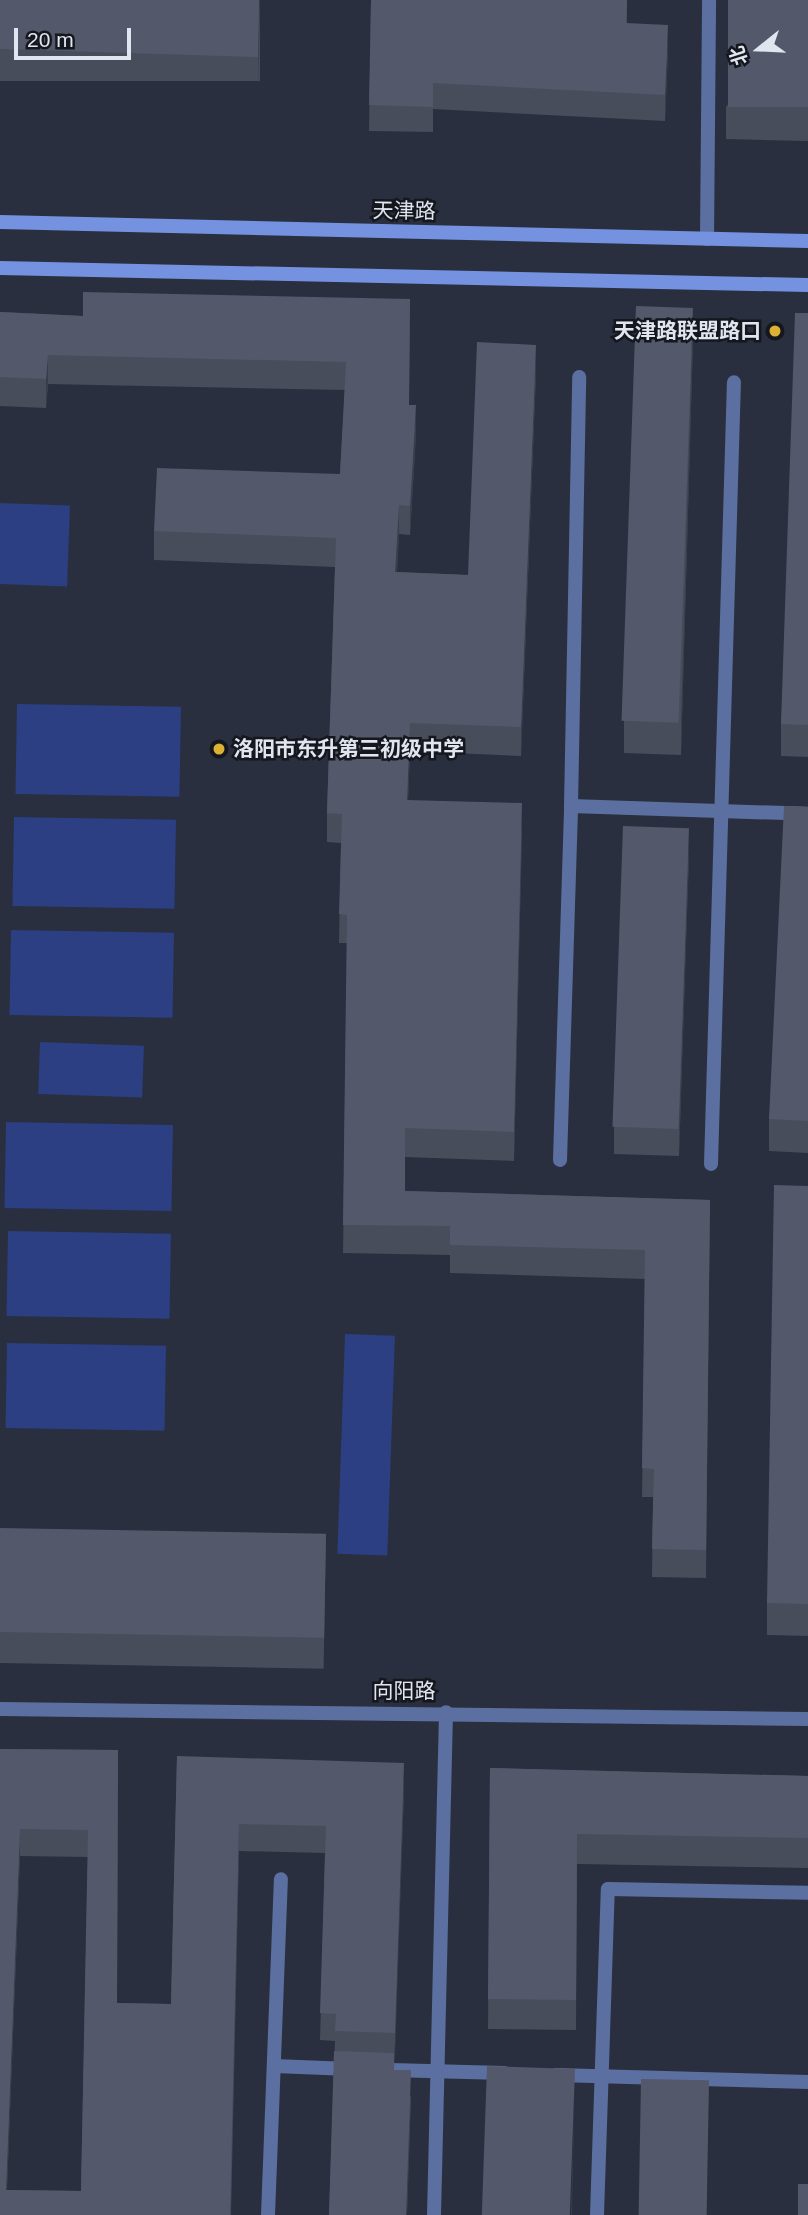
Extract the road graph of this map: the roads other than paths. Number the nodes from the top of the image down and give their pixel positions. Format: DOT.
graph roads {
  1 [pos="709,0"];
  2 [pos="0,222"];
  3 [pos="707,239"];
  4 [pos="808,241"];
  5 [pos="0,268"];
  6 [pos="808,285"];
  7 [pos="579,377"];
  8 [pos="734,382"];
  9 [pos="571,806"];
  10 [pos="721,811"];
  11 [pos="808,814"];
  12 [pos="560,1160"];
  13 [pos="711,1164"];
  14 [pos="0,1709"];
  15 [pos="446,1712"];
  16 [pos="808,1719"];
  17 [pos="281,1879"];
  18 [pos="808,1893"];
  19 [pos="274,2066"];
  20 [pos="438,2071"];
  21 [pos="519,2074"];
  22 [pos="546,2074"];
  23 [pos="600,2076"];
  24 [pos="808,2082"];
  25 [pos="268,2215"];
  26 [pos="434,2215"];
  27 [pos="597,2215"];
  1 -- 3 [label="street"];
  2 -- 3 [label="main road, 天津路"];
  3 -- 4 [label="main road, 天津路"];
  5 -- 6 [label="main road"];
  7 -- 9 [label="street"];
  8 -- 10 [label="street"];
  9 -- 10 [label="street"];
  9 -- 12 [label="street"];
  10 -- 11 [label="street"];
  10 -- 13 [label="street"];
  14 -- 15 [label="street, 向阳路"];
  15 -- 16 [label="street, 向阳路"];
  15 -- 20 [label="street"];
  17 -- 19 [label="street"];
  18 -- 23 [label="street"];
  19 -- 20 [label="street"];
  19 -- 25 [label="street"];
  20 -- 21 [label="street"];
  20 -- 26 [label="street"];
  22 -- 23 [label="street"];
  23 -- 24 [label="street"];
  23 -- 27 [label="street"];
}
